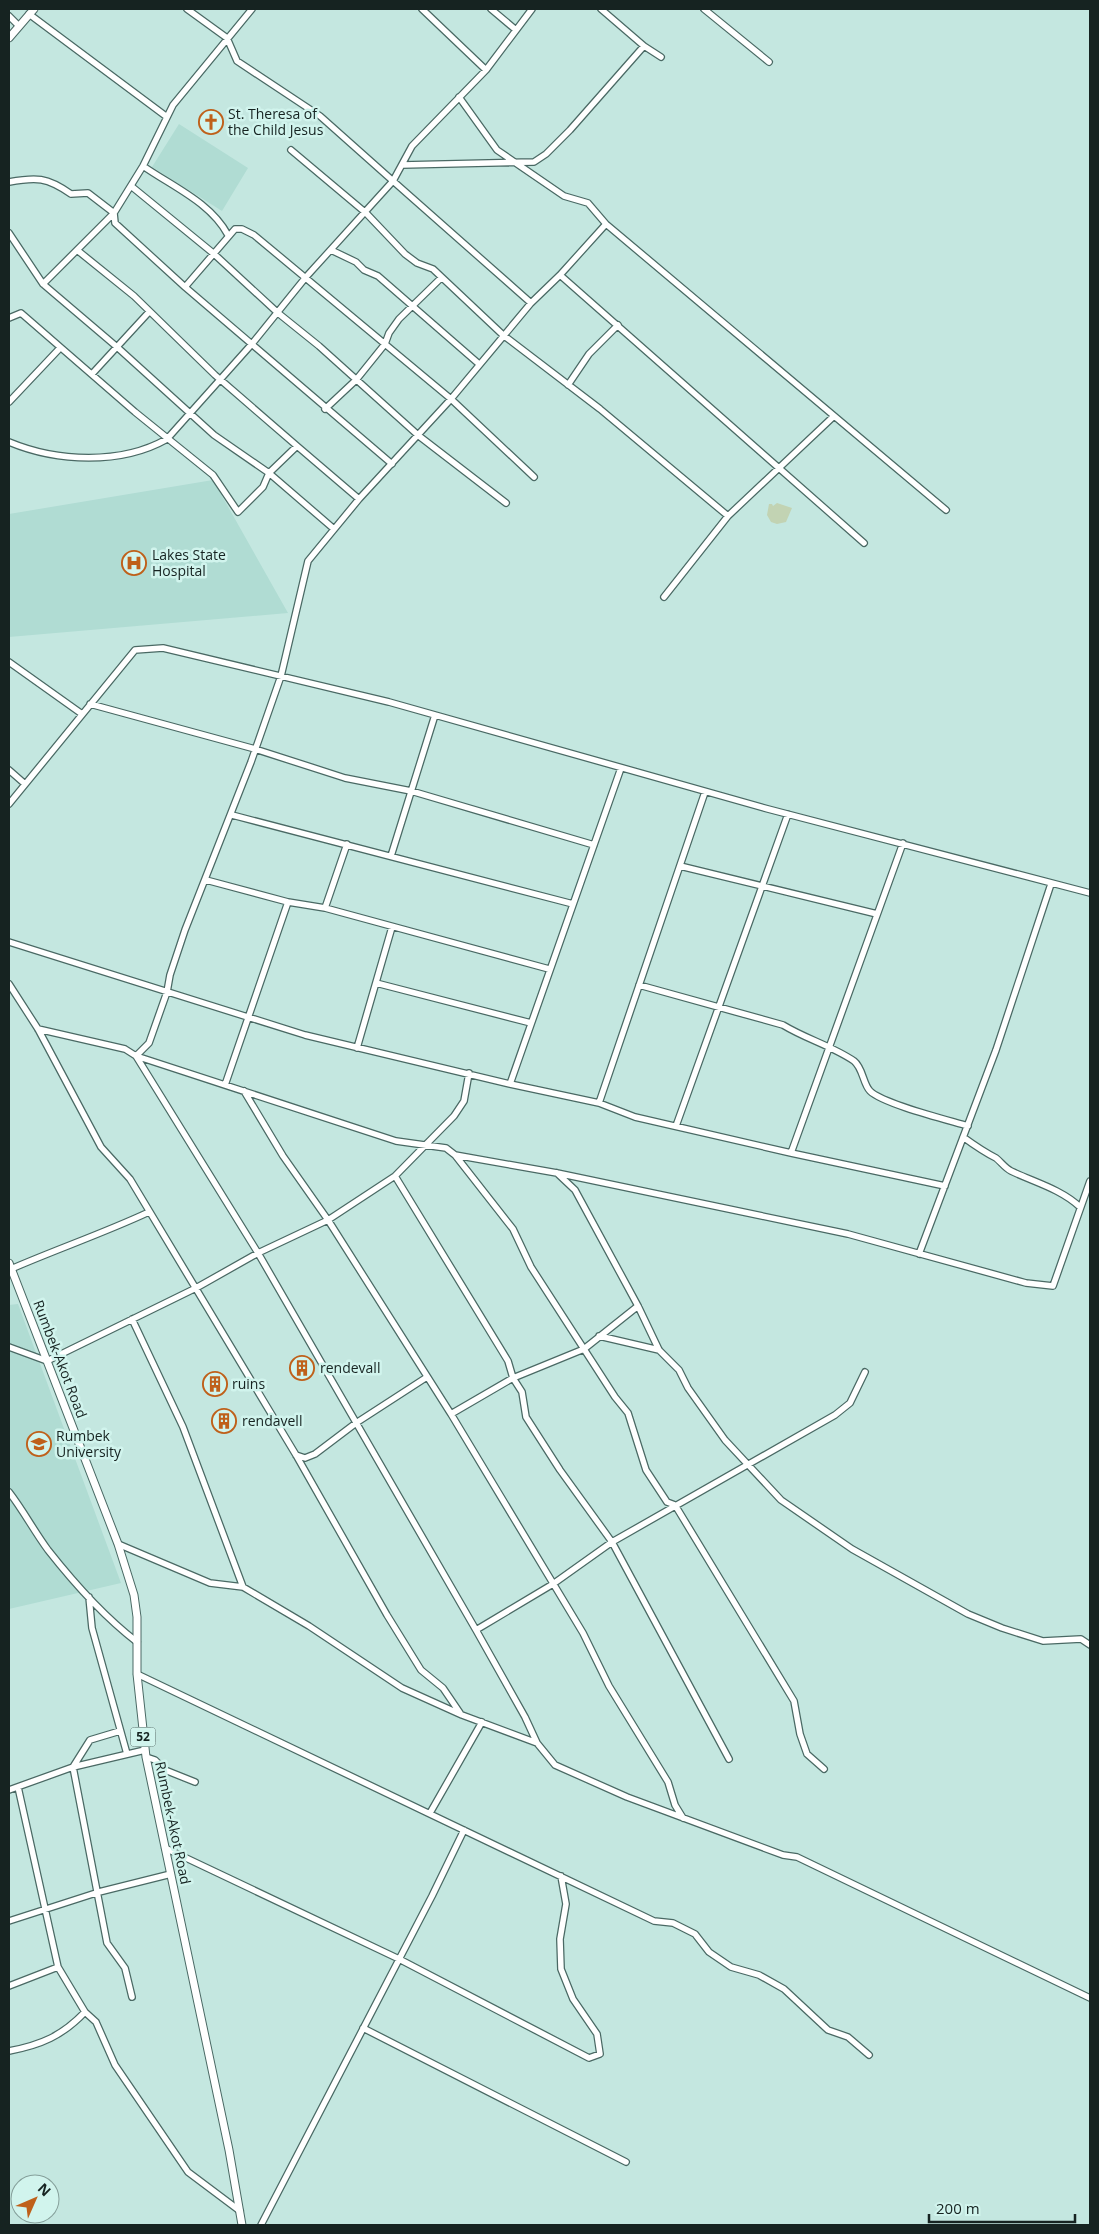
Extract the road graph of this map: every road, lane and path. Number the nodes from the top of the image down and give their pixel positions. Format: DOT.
graph roads {
  1 [pos="187,9"];
  2 [pos="252,9"];
  3 [pos="422,9"];
  4 [pos="491,9"];
  5 [pos="532,9"];
  6 [pos="602,9"];
  7 [pos="704,9"];
  8 [pos="32,12"];
  9 [pos="9,16"];
  10 [pos="19,26"];
  11 [pos="516,30"];
  12 [pos="9,38"];
  13 [pos="227,38"];
  14 [pos="644,46"];
  15 [pos="661,57"];
  16 [pos="769,62"];
  17 [pos="486,70"];
  18 [pos="459,97"];
  19 [pos="167,117"];
  20 [pos="291,150"];
  21 [pos="512,162"];
  22 [pos="402,165"];
  23 [pos="143,166"];
  24 [pos="393,181"];
  25 [pos="9,182"];
  26 [pos="131,186"];
  27 [pos="366,213"];
  28 [pos="114,214"];
  29 [pos="606,224"];
  30 [pos="9,233"];
  31 [pos="228,235"];
  32 [pos="77,250"];
  33 [pos="331,250"];
  34 [pos="213,254"];
  35 [pos="560,275"];
  36 [pos="306,277"];
  37 [pos="441,278"];
  38 [pos="43,284"];
  39 [pos="185,287"];
  40 [pos="531,303"];
  41 [pos="412,307"];
  42 [pos="149,312"];
  43 [pos="278,313"];
  44 [pos="9,318"];
  45 [pos="618,325"];
  46 [pos="503,335"];
  47 [pos="385,344"];
  48 [pos="251,345"];
  49 [pos="117,347"];
  50 [pos="60,348"];
  51 [pos="479,364"];
  52 [pos="92,374"];
  53 [pos="220,378"];
  54 [pos="356,380"];
  55 [pos="568,385"];
  56 [pos="451,399"];
  57 [pos="9,402"];
  58 [pos="325,409"];
  59 [pos="191,413"];
  60 [pos="834,416"];
  61 [pos="420,436"];
  62 [pos="167,439"];
  63 [pos="9,442"];
  64 [pos="297,446"];
  65 [pos="392,464"];
  66 [pos="779,466"];
  67 [pos="269,473"];
  68 [pos="534,477"];
  69 [pos="359,499"];
  70 [pos="506,503"];
  71 [pos="946,510"];
  72 [pos="728,516"];
  73 [pos="334,530"];
  74 [pos="864,543"];
  75 [pos="664,597"];
  76 [pos="9,662"];
  77 [pos="281,676"];
  78 [pos="90,704"];
  79 [pos="82,714"];
  80 [pos="435,715"];
  81 [pos="255,750"];
  82 [pos="620,768"];
  83 [pos="9,770"];
  84 [pos="25,784"];
  85 [pos="411,791"];
  86 [pos="705,792"];
  87 [pos="9,804"];
  88 [pos="788,814"];
  89 [pos="232,815"];
  90 [pos="902,843"];
  91 [pos="347,844"];
  92 [pos="594,845"];
  93 [pos="391,856"];
  94 [pos="680,866"];
  95 [pos="206,880"];
  96 [pos="762,884"];
  97 [pos="1051,884"];
  98 [pos="1090,892"];
  99 [pos="288,902"];
  100 [pos="573,904"];
  101 [pos="325,908"];
  102 [pos="877,914"];
  103 [pos="392,927"];
  104 [pos="9,942"];
  105 [pos="549,969"];
  106 [pos="376,983"];
  107 [pos="9,984"];
  108 [pos="639,985"];
  109 [pos="168,992"];
  110 [pos="718,1008"];
  111 [pos="249,1018"];
  112 [pos="530,1022"];
  113 [pos="38,1029"];
  114 [pos="829,1047"];
  115 [pos="357,1048"];
  116 [pos="136,1056"];
  117 [pos="468,1073"];
  118 [pos="510,1084"];
  119 [pos="225,1085"];
  120 [pos="244,1091"];
  121 [pos="599,1103"];
  122 [pos="676,1126"];
  123 [pos="968,1126"];
  124 [pos="963,1136"];
  125 [pos="426,1145"];
  126 [pos="791,1154"];
  127 [pos="455,1155"];
  128 [pos="557,1173"];
  129 [pos="395,1176"];
  130 [pos="1090,1181"];
  131 [pos="945,1186"];
  132 [pos="1080,1207"];
  133 [pos="149,1212"];
  134 [pos="328,1220"];
  135 [pos="258,1253"];
  136 [pos="919,1254"];
  137 [pos="10,1266"];
  138 [pos="196,1288"];
  139 [pos="638,1306"];
  140 [pos="132,1319"];
  141 [pos="599,1336"];
  142 [pos="9,1348"];
  143 [pos="584,1350"];
  144 [pos="659,1350"];
  145 [pos="47,1361"];
  146 [pos="865,1372"];
  147 [pos="427,1376"];
  148 [pos="514,1378"];
  149 [pos="451,1414"];
  150 [pos="356,1423"];
  151 [pos="296,1454"];
  152 [pos="748,1465"];
  153 [pos="9,1492"];
  154 [pos="675,1505"];
  155 [pos="612,1542"];
  156 [pos="118,1544"];
  157 [pos="553,1584"];
  158 [pos="243,1587"];
  159 [pos="89,1597"];
  160 [pos="476,1630"];
  161 [pos="137,1642"];
  162 [pos="1090,1644"];
  163 [pos="136,1674"];
  164 [pos="462,1715"];
  165 [pos="482,1722"];
  166 [pos="120,1731"];
  167 [pos="537,1743"];
  168 [pos="127,1754"];
  169 [pos="146,1754"];
  170 [pos="729,1759"];
  171 [pos="73,1767"];
  172 [pos="824,1768"];
  173 [pos="194,1782"];
  174 [pos="18,1787"];
  175 [pos="9,1790"];
  176 [pos="430,1813"];
  177 [pos="684,1819"];
  178 [pos="464,1830"];
  179 [pos="166,1848"];
  180 [pos="171,1874"];
  181 [pos="561,1876"];
  182 [pos="99,1892"];
  183 [pos="45,1908"];
  184 [pos="9,1921"];
  185 [pos="399,1959"];
  186 [pos="58,1968"];
  187 [pos="9,1986"];
  188 [pos="132,1996"];
  189 [pos="1090,1998"];
  190 [pos="85,2012"];
  191 [pos="363,2028"];
  192 [pos="9,2051"];
  193 [pos="869,2055"];
  194 [pos="626,2162"];
  195 [pos="240,2211"];
  196 [pos="242,2225"];
  197 [pos="261,2225"];
  1 -- 13 [label="street"];
  2 -- 13 [label="street"];
  3 -- 17 [label="street"];
  4 -- 11 [label="street"];
  5 -- 11 [label="street"];
  6 -- 14 [label="street"];
  7 -- 16 [label="street"];
  8 -- 10 [label="main road"];
  8 -- 19 [label="street"];
  9 -- 10 [label="street"];
  10 -- 12 [label="main road"];
  11 -- 17 [label="street"];
  13 -- 19 [label="street"];
  13 -- 24 [label="street"];
  14 -- 15 [label="street"];
  14 -- 21 [label="street"];
  17 -- 18 [label="street"];
  18 -- 21 [label="street"];
  18 -- 22 [label="street"];
  19 -- 23 [label="street"];
  20 -- 27 [label="street"];
  21 -- 22 [label="street"];
  21 -- 29 [label="street"];
  22 -- 24 [label="street"];
  23 -- 26 [label="street"];
  23 -- 31 [label="street"];
  24 -- 27 [label="street"];
  24 -- 40 [label="street"];
  25 -- 28 [label="street"];
  26 -- 28 [label="street"];
  26 -- 34 [label="street"];
  27 -- 33 [label="street"];
  27 -- 37 [label="street"];
  28 -- 32 [label="street"];
  28 -- 39 [label="street"];
  29 -- 35 [label="street"];
  29 -- 60 [label="street"];
  30 -- 38 [label="street"];
  31 -- 34 [label="street"];
  31 -- 36 [label="street"];
  32 -- 38 [label="street"];
  32 -- 42 [label="street"];
  33 -- 36 [label="street"];
  33 -- 41 [label="street"];
  34 -- 39 [label="street"];
  34 -- 43 [label="street"];
  35 -- 40 [label="street"];
  35 -- 45 [label="street"];
  36 -- 43 [label="street"];
  36 -- 47 [label="street"];
  37 -- 41 [label="street"];
  37 -- 46 [label="street"];
  38 -- 49 [label="street"];
  39 -- 48 [label="street"];
  40 -- 46 [label="street"];
  41 -- 47 [label="street"];
  41 -- 51 [label="street"];
  42 -- 49 [label="street"];
  42 -- 53 [label="street"];
  43 -- 48 [label="street"];
  43 -- 54 [label="street"];
  44 -- 50 [label="street"];
  45 -- 55 [label="street"];
  45 -- 66 [label="street"];
  46 -- 51 [label="street"];
  46 -- 55 [label="street"];
  47 -- 54 [label="street"];
  47 -- 56 [label="street"];
  48 -- 53 [label="street"];
  48 -- 58 [label="street"];
  49 -- 52 [label="street"];
  49 -- 59 [label="street"];
  50 -- 52 [label="street"];
  50 -- 57 [label="street"];
  51 -- 56 [label="street"];
  52 -- 62 [label="street"];
  53 -- 59 [label="street"];
  53 -- 64 [label="street"];
  54 -- 58 [label="street"];
  54 -- 61 [label="street"];
  55 -- 72 [label="street"];
  56 -- 61 [label="street"];
  56 -- 68 [label="street"];
  58 -- 65 [label="street"];
  59 -- 62 [label="street"];
  59 -- 67 [label="street"];
  60 -- 66 [label="street"];
  60 -- 71 [label="street"];
  61 -- 65 [label="street"];
  61 -- 70 [label="street"];
  62 -- 63 [label="street"];
  62 -- 67 [label="street"];
  64 -- 67 [label="street"];
  64 -- 69 [label="street"];
  65 -- 69 [label="street"];
  66 -- 72 [label="street"];
  66 -- 74 [label="street"];
  67 -- 73 [label="street"];
  69 -- 73 [label="street"];
  72 -- 75 [label="street"];
  73 -- 77 [label="street"];
  76 -- 79 [label="street"];
  77 -- 78 [label="street"];
  77 -- 80 [label="street"];
  77 -- 81 [label="street"];
  78 -- 79 [label="street"];
  78 -- 81 [label="street"];
  79 -- 84 [label="street"];
  80 -- 82 [label="street"];
  80 -- 85 [label="street"];
  81 -- 85 [label="street"];
  81 -- 89 [label="street"];
  82 -- 86 [label="street"];
  82 -- 92 [label="street"];
  83 -- 84 [label="street"];
  84 -- 87 [label="street"];
  85 -- 92 [label="street"];
  85 -- 93 [label="street"];
  86 -- 88 [label="street"];
  86 -- 94 [label="street"];
  88 -- 90 [label="street"];
  88 -- 96 [label="street"];
  89 -- 91 [label="street"];
  89 -- 95 [label="street"];
  90 -- 97 [label="street"];
  90 -- 102 [label="street"];
  91 -- 93 [label="street"];
  91 -- 101 [label="street"];
  92 -- 100 [label="street"];
  93 -- 100 [label="street"];
  94 -- 96 [label="street"];
  94 -- 108 [label="street"];
  95 -- 99 [label="street"];
  95 -- 109 [label="street"];
  96 -- 102 [label="street"];
  96 -- 110 [label="street"];
  97 -- 98 [label="street"];
  97 -- 123 [label="street"];
  99 -- 101 [label="street"];
  99 -- 111 [label="street"];
  100 -- 105 [label="street"];
  101 -- 103 [label="street"];
  102 -- 114 [label="street"];
  103 -- 105 [label="street"];
  103 -- 106 [label="street"];
  104 -- 109 [label="street"];
  105 -- 112 [label="street"];
  106 -- 112 [label="street"];
  106 -- 115 [label="street"];
  107 -- 113 [label="street"];
  108 -- 110 [label="street"];
  108 -- 121 [label="street"];
  109 -- 111 [label="street"];
  109 -- 116 [label="street"];
  110 -- 114 [label="street"];
  110 -- 122 [label="street"];
  111 -- 115 [label="street"];
  111 -- 119 [label="street"];
  112 -- 118 [label="street"];
  113 -- 116 [label="street"];
  113 -- 133 [label="street"];
  114 -- 123 [label="street"];
  114 -- 126 [label="street"];
  115 -- 117 [label="street"];
  116 -- 119 [label="street"];
  116 -- 135 [label="street"];
  117 -- 118 [label="street"];
  117 -- 125 [label="street"];
  118 -- 121 [label="street"];
  119 -- 120 [label="street"];
  120 -- 125 [label="street"];
  120 -- 134 [label="street"];
  121 -- 122 [label="street"];
  122 -- 126 [label="street"];
  123 -- 124 [label="street"];
  124 -- 131 [label="street"];
  124 -- 132 [label="street"];
  125 -- 127 [label="street"];
  125 -- 129 [label="street"];
  126 -- 131 [label="street"];
  127 -- 128 [label="street"];
  127 -- 143 [label="street"];
  128 -- 136 [label="street"];
  128 -- 139 [label="street"];
  129 -- 134 [label="street"];
  129 -- 148 [label="street"];
  130 -- 132 [label="street"];
  131 -- 136 [label="street"];
  132 -- 136 [label="street"];
  133 -- 137 [label="street"];
  133 -- 138 [label="street"];
  134 -- 135 [label="street"];
  134 -- 147 [label="street"];
  135 -- 138 [label="street"];
  135 -- 150 [label="street"];
  137 -- 145 [label="main road, Rumbek-Akot Road / 52"];
  138 -- 140 [label="street"];
  138 -- 151 [label="street"];
  139 -- 141 [label="street"];
  139 -- 144 [label="street"];
  140 -- 145 [label="street"];
  140 -- 158 [label="street"];
  141 -- 143 [label="street"];
  141 -- 144 [label="street"];
  142 -- 145 [label="street"];
  143 -- 148 [label="street"];
  143 -- 154 [label="street"];
  144 -- 152 [label="street"];
  145 -- 156 [label="main road, Rumbek-Akot Road / 52"];
  146 -- 152 [label="street"];
  147 -- 149 [label="street"];
  147 -- 150 [label="street"];
  148 -- 149 [label="street"];
  148 -- 155 [label="street"];
  149 -- 157 [label="street"];
  150 -- 151 [label="street"];
  150 -- 160 [label="street"];
  151 -- 164 [label="street"];
  152 -- 154 [label="street"];
  152 -- 162 [label="street"];
  153 -- 159 [label="street"];
  154 -- 155 [label="street"];
  154 -- 172 [label="street"];
  155 -- 157 [label="street"];
  155 -- 170 [label="street"];
  156 -- 158 [label="street"];
  156 -- 161 [label="main road, Rumbek-Akot Road / 52"];
  157 -- 160 [label="street"];
  157 -- 177 [label="street"];
  158 -- 164 [label="street"];
  159 -- 161 [label="street"];
  159 -- 166 [label="street"];
  160 -- 167 [label="street"];
  161 -- 163 [label="main road, Rumbek-Akot Road / 52"];
  163 -- 169 [label="main road, Rumbek-Akot Road / 52"];
  163 -- 176 [label="street"];
  164 -- 165 [label="street"];
  165 -- 167 [label="street"];
  165 -- 176 [label="street"];
  166 -- 168 [label="street"];
  166 -- 171 [label="street"];
  167 -- 177 [label="street"];
  168 -- 169 [label="street"];
  168 -- 171 [label="street"];
  169 -- 173 [label="street"];
  169 -- 179 [label="main road, Rumbek-Akot Road / 52"];
  171 -- 174 [label="street"];
  171 -- 182 [label="street"];
  174 -- 175 [label="street"];
  174 -- 183 [label="street"];
  176 -- 178 [label="street"];
  177 -- 189 [label="street"];
  178 -- 181 [label="street"];
  178 -- 185 [label="street"];
  179 -- 180 [label="main road, Rumbek-Akot Road / 52"];
  179 -- 185 [label="street"];
  180 -- 182 [label="street"];
  180 -- 195 [label="main road, Rumbek-Akot Road / 52"];
  181 -- 185 [label="street"];
  181 -- 193 [label="street"];
  182 -- 183 [label="street"];
  182 -- 188 [label="street"];
  183 -- 184 [label="street"];
  183 -- 186 [label="street"];
  185 -- 191 [label="street"];
  186 -- 187 [label="street"];
  186 -- 190 [label="street"];
  190 -- 192 [label="street"];
  190 -- 195 [label="street"];
  191 -- 194 [label="street"];
  191 -- 197 [label="street"];
  195 -- 196 [label="main road, Rumbek-Akot Road / 52"];
}
